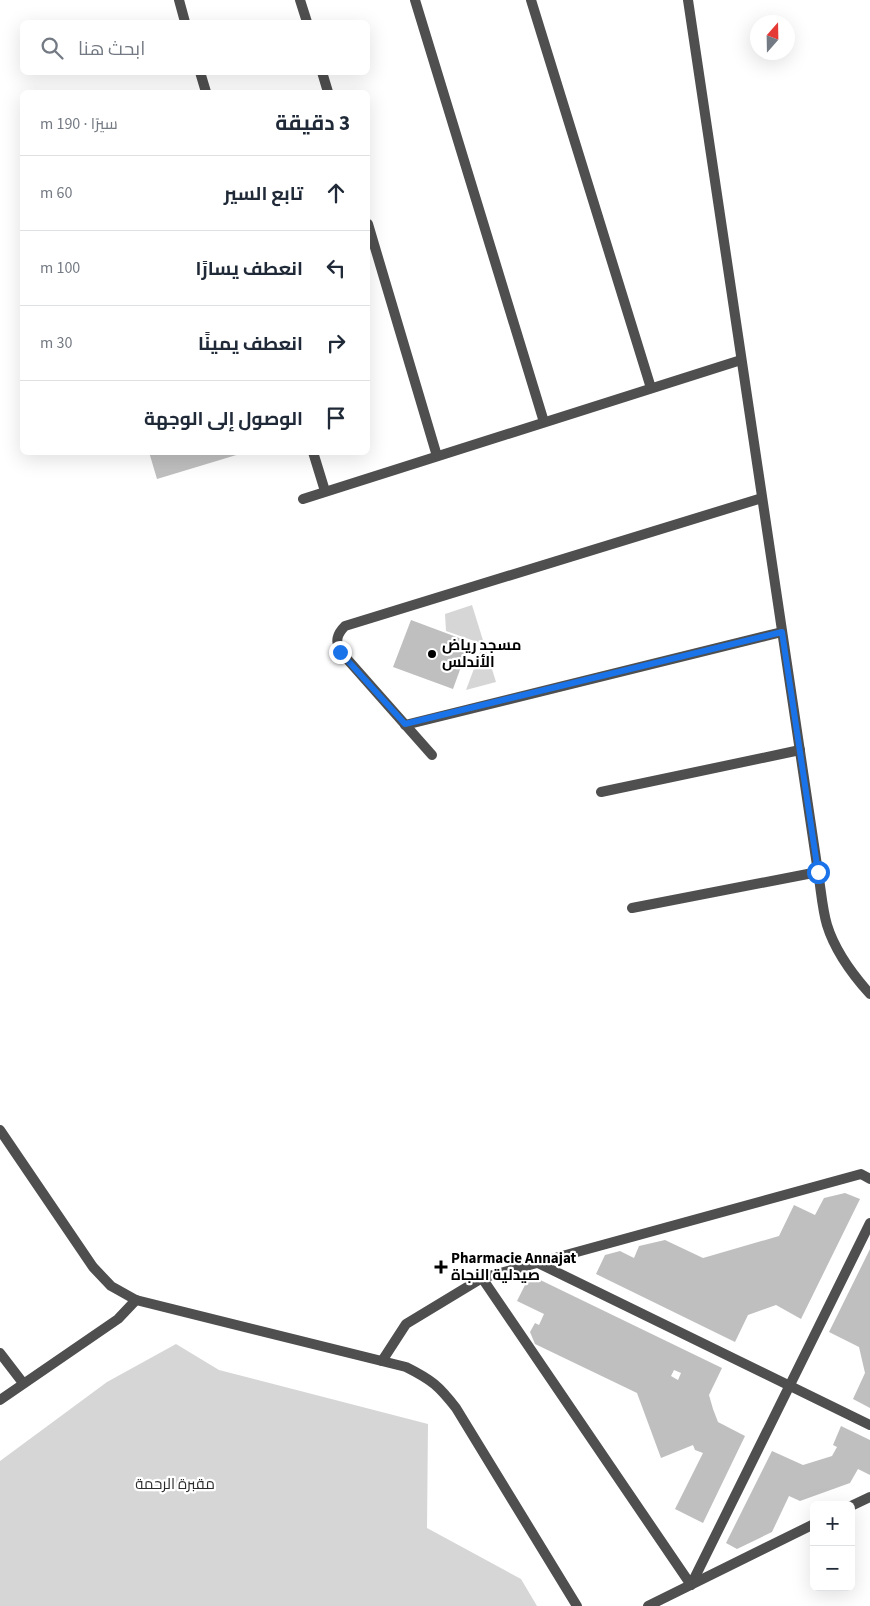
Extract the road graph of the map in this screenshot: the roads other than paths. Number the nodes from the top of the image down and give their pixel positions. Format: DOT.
graph roads {
  1 [pos="179,0"];
  2 [pos="300,0"];
  3 [pos="415,0"];
  4 [pos="530,0"];
  5 [pos="688,0"];
  6 [pos="184,20"];
  7 [pos="306,20"];
  8 [pos="201,75"];
  9 [pos="323,75"];
  10 [pos="205,90"];
  11 [pos="327,90"];
  12 [pos="370,231"];
  13 [pos="740,360"];
  14 [pos="650,388"];
  15 [pos="544,422"];
  16 [pos="314,455"];
  17 [pos="437,456"];
  18 [pos="325,491"];
  19 [pos="762,498"];
  20 [pos="303,499"];
  21 [pos="782,632"];
  22 [pos="405,724"];
  23 [pos="800,750"];
  24 [pos="432,755"];
  25 [pos="601,792"];
  26 [pos="818,872"];
  27 [pos="632,908"];
  28 [pos="870,994"];
  29 [pos="0,1130"];
  30 [pos="870,1178"];
  31 [pos="870,1223"];
  32 [pos="536,1262"];
  33 [pos="482,1278"];
  34 [pos="136,1300"];
  35 [pos="0,1353"];
  36 [pos="382,1361"];
  37 [pos="23,1383"];
  38 [pos="789,1385"];
  39 [pos="0,1400"];
  40 [pos="870,1425"];
  41 [pos="870,1497"];
  42 [pos="855,1504"];
  43 [pos="810,1526"];
  44 [pos="690,1585"];
  45 [pos="577,1606"];
  46 [pos="648,1606"];
  1 -- 6 [label="street"];
  2 -- 7 [label="street"];
  3 -- 15 [label="street"];
  4 -- 14 [label="street"];
  5 -- 13 [label="street"];
  8 -- 10 [label="street"];
  9 -- 11 [label="street"];
  12 -- 17 [label="street"];
  13 -- 14 [label="street"];
  13 -- 19 [label="street"];
  14 -- 15 [label="street"];
  15 -- 17 [label="street"];
  16 -- 18 [label="street"];
  17 -- 18 [label="street"];
  18 -- 20 [label="street"];
  19 -- 21 [label="street"];
  19 -- 22 [label="street"];
  21 -- 22 [label="street"];
  21 -- 23 [label="street"];
  22 -- 24 [label="street"];
  23 -- 25 [label="street"];
  23 -- 26 [label="street"];
  26 -- 27 [label="street"];
  26 -- 28 [label="street"];
  29 -- 34 [label="street"];
  30 -- 32 [label="street"];
  31 -- 38 [label="street"];
  32 -- 33 [label="street"];
  32 -- 38 [label="street"];
  33 -- 36 [label="street"];
  33 -- 44 [label="street"];
  34 -- 36 [label="street"];
  34 -- 37 [label="street"];
  35 -- 37 [label="street"];
  36 -- 45 [label="street"];
  37 -- 39 [label="street"];
  38 -- 40 [label="street"];
  38 -- 44 [label="street"];
  41 -- 42 [label="street"];
  43 -- 44 [label="street"];
  44 -- 46 [label="street"];
}
